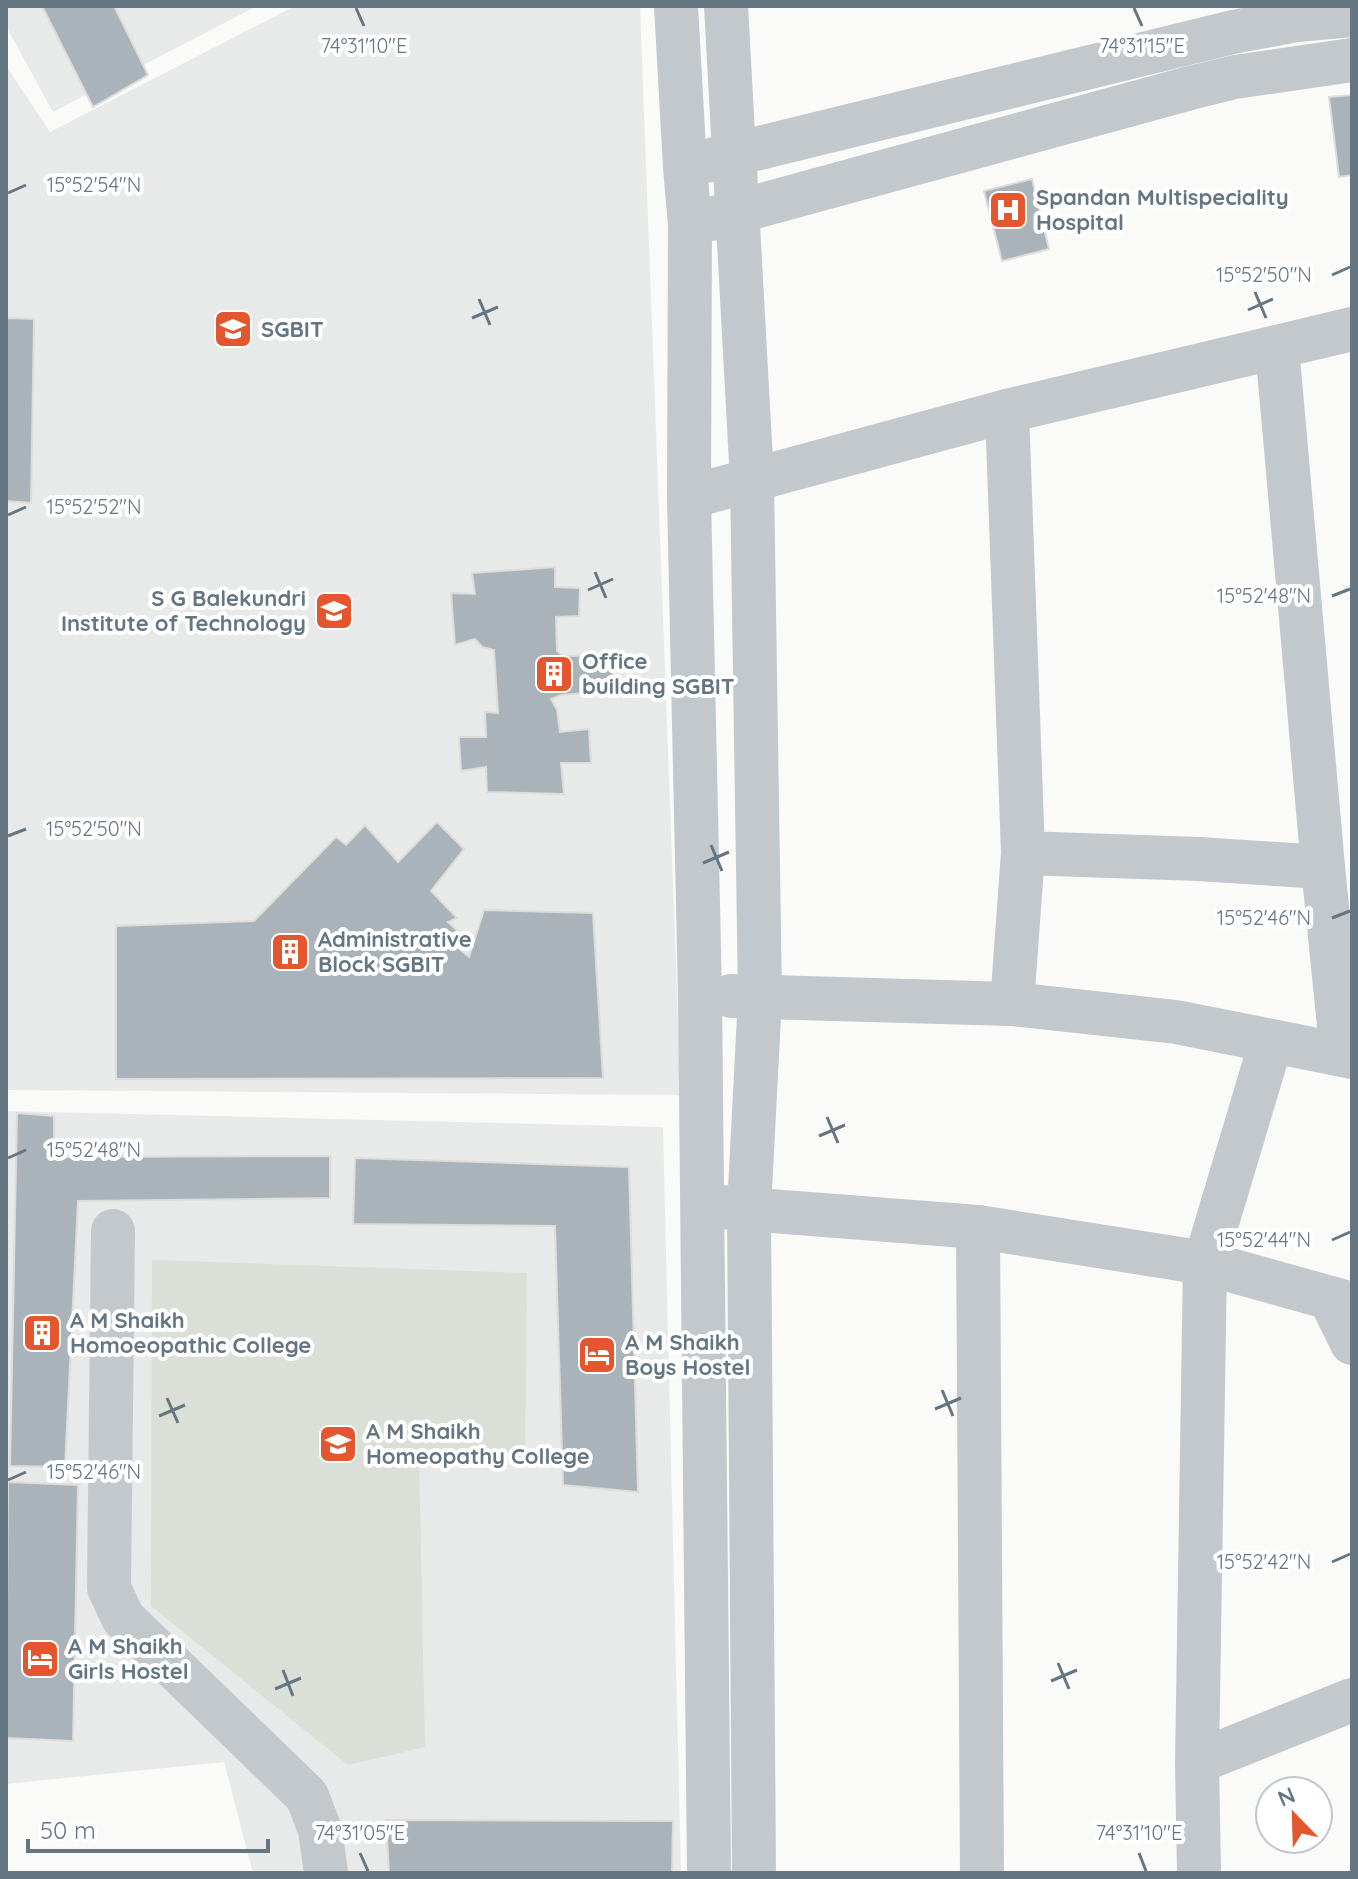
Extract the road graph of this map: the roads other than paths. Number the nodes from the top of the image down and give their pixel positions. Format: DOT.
graph roads {
  1 [pos="676,6"];
  2 [pos="726,6"];
  3 [pos="1352,15"];
  4 [pos="1352,60"];
  5 [pos="734,155"];
  6 [pos="685,167"];
  7 [pos="738,212"];
  8 [pos="690,225"];
  9 [pos="1352,329"];
  10 [pos="1277,347"];
  11 [pos="1007,411"];
  12 [pos="752,480"];
  13 [pos="689,497"];
  14 [pos="1023,853"];
  15 [pos="1323,867"];
  16 [pos="700,995"];
  17 [pos="760,997"];
  18 [pos="1012,1004"];
  19 [pos="1271,1042"];
  20 [pos="1347,1056"];
  21 [pos="702,1205"];
  22 [pos="749,1209"];
  23 [pos="978,1227"];
  24 [pos="113,1231"];
  25 [pos="1205,1263"];
  26 [pos="1341,1301"];
  27 [pos="1352,1343"];
  28 [pos="1352,1700"];
  29 [pos="1197,1762"];
  30 [pos="326,1873"];
  31 [pos="709,1873"];
  32 [pos="754,1873"];
  33 [pos="982,1873"];
  34 [pos="1199,1873"];
  1 -- 6 [label="street"];
  2 -- 5 [label="street"];
  3 -- 5 [label="street"];
  4 -- 7 [label="street"];
  5 -- 6 [label="street"];
  5 -- 7 [label="street"];
  6 -- 8 [label="street"];
  7 -- 8 [label="street"];
  7 -- 12 [label="street"];
  8 -- 13 [label="street"];
  9 -- 10 [label="street"];
  10 -- 11 [label="street"];
  10 -- 15 [label="street"];
  11 -- 12 [label="street"];
  11 -- 14 [label="street"];
  12 -- 13 [label="street"];
  12 -- 17 [label="street"];
  13 -- 16 [label="street"];
  14 -- 15 [label="street"];
  14 -- 18 [label="street"];
  15 -- 20 [label="street"];
  16 -- 17 [label="street"];
  16 -- 21 [label="street"];
  17 -- 18 [label="street"];
  17 -- 22 [label="street"];
  18 -- 19 [label="street"];
  19 -- 20 [label="street"];
  19 -- 25 [label="street"];
  21 -- 22 [label="street"];
  21 -- 31 [label="street"];
  22 -- 23 [label="street"];
  22 -- 32 [label="street"];
  23 -- 25 [label="street"];
  23 -- 33 [label="street"];
  24 -- 30 [label="street"];
  25 -- 26 [label="street"];
  25 -- 29 [label="street"];
  26 -- 27 [label="street"];
  28 -- 29 [label="street"];
  29 -- 34 [label="street"];
}
